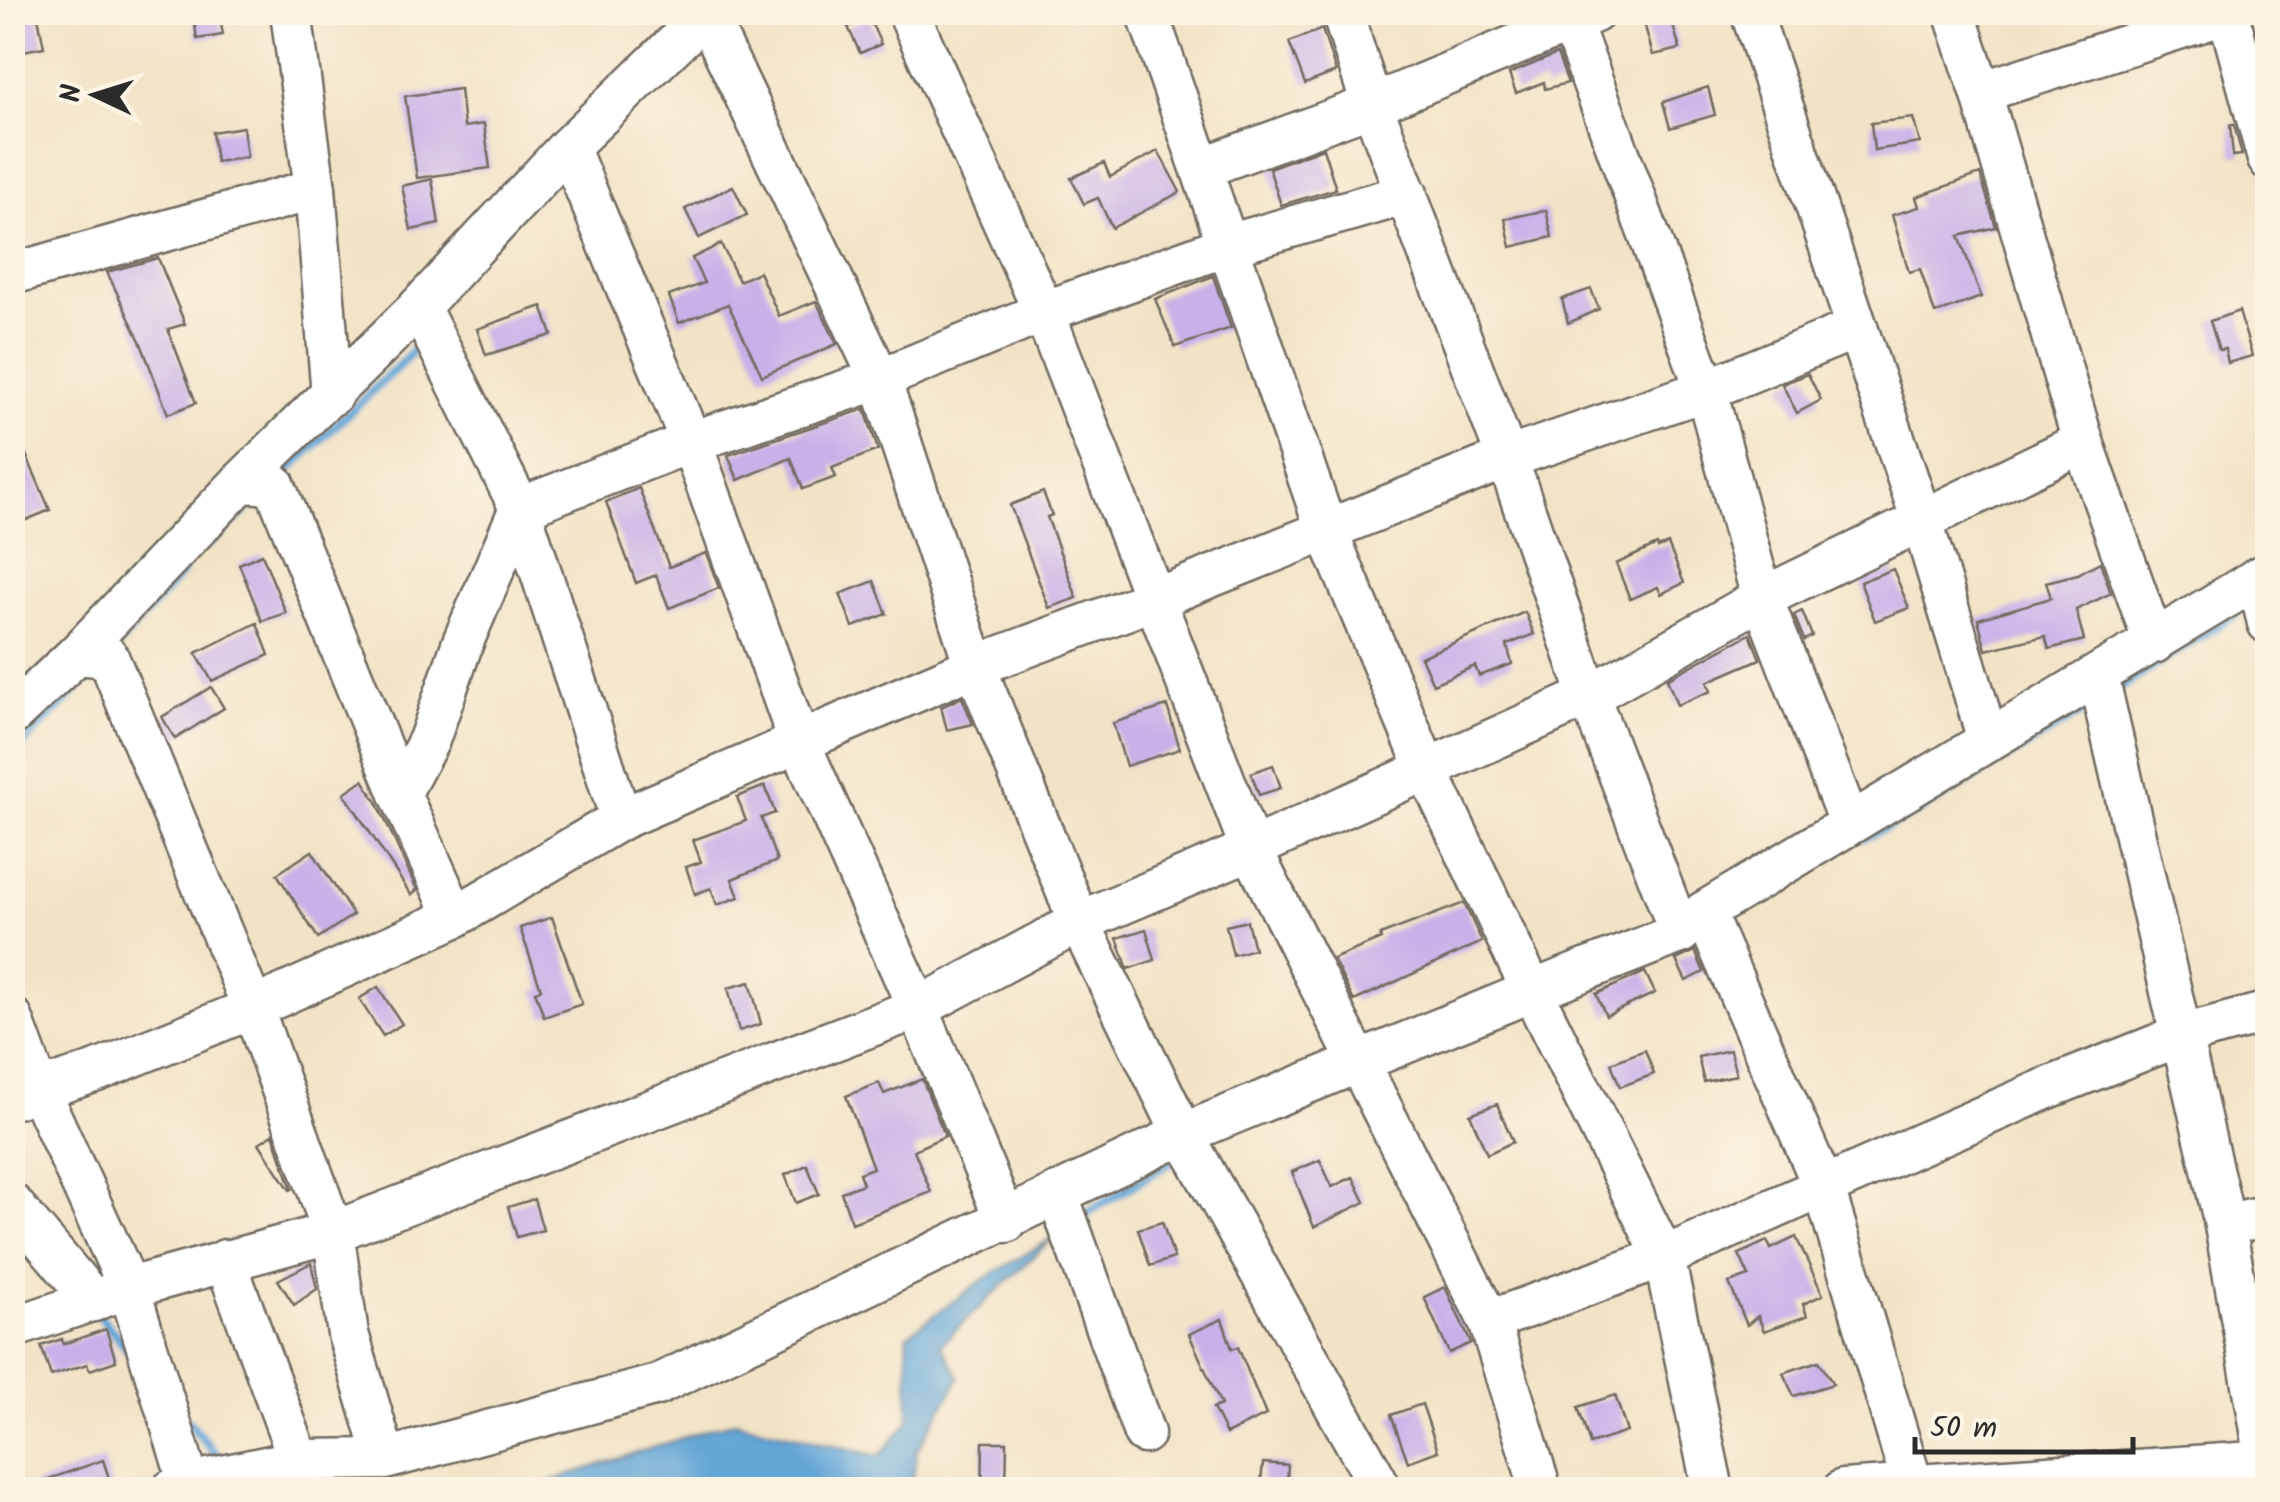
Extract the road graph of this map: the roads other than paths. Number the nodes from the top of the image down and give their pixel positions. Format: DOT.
graph roads {
  1 [pos="291,12"];
  2 [pos="908,12"];
  3 [pos="1147,12"];
  4 [pos="1342,12"];
  5 [pos="1751,12"];
  6 [pos="1954,12"];
  7 [pos="707,13"];
  8 [pos="2228,13"];
  9 [pos="1578,16"];
  10 [pos="2268,39"];
  11 [pos="1982,92"];
  12 [pos="1372,105"];
  13 [pos="568,147"];
  14 [pos="2268,159"];
  15 [pos="1202,168"];
  16 [pos="316,189"];
  17 [pos="1408,194"];
  18 [pos="1228,245"];
  19 [pos="12,274"];
  20 [pos="419,307"];
  21 [pos="1044,312"];
  22 [pos="1857,328"];
  23 [pos="880,379"];
  24 [pos="1706,390"];
  25 [pos="332,395"];
  26 [pos="691,442"];
  27 [pos="2083,442"];
  28 [pos="1506,458"];
  29 [pos="241,482"];
  30 [pos="520,508"];
  31 [pos="1922,521"];
  32 [pos="1326,529"];
  33 [pos="2262,575"];
  34 [pos="1762,598"];
  35 [pos="1154,599"];
  36 [pos="2268,623"];
  37 [pos="2154,642"];
  38 [pos="77,654"];
  39 [pos="975,666"];
  40 [pos="2098,676"];
  41 [pos="1588,696"];
  42 [pos="15,733"];
  43 [pos="1988,740"];
  44 [pos="800,744"];
  45 [pos="1426,768"];
  46 [pos="400,794"];
  47 [pos="621,819"];
  48 [pos="1849,822"];
  49 [pos="1251,849"];
  50 [pos="455,917"];
  51 [pos="1079,922"];
  52 [pos="1692,922"];
  53 [pos="1532,991"];
  54 [pos="253,1008"];
  55 [pos="918,1008"];
  56 [pos="2268,1012"];
  57 [pos="12,1018"];
  58 [pos="2182,1035"];
  59 [pos="1359,1064"];
  60 [pos="25,1094"];
  61 [pos="1184,1134"];
  62 [pos="1824,1188"];
  63 [pos="1057,1193"];
  64 [pos="12,1204"];
  65 [pos="2268,1215"];
  66 [pos="1006,1222"];
  67 [pos="2225,1225"];
  68 [pos="333,1232"];
  69 [pos="1664,1257"];
  70 [pos="225,1260"];
  71 [pos="111,1294"];
  72 [pos="1489,1320"];
  73 [pos="12,1328"];
  74 [pos="1144,1433"];
  75 [pos="385,1459"];
  76 [pos="299,1460"];
  77 [pos="2267,1464"];
  78 [pos="181,1486"];
  79 [pos="1914,1487"];
  80 [pos="1382,1490"];
  81 [pos="1541,1490"];
  82 [pos="1713,1490"];
  83 [pos="1843,1490"];
  1 -- 16 [label="street"];
  2 -- 21 [label="street"];
  3 -- 15 [label="street"];
  4 -- 12 [label="street"];
  5 -- 22 [label="street"];
  6 -- 11 [label="street"];
  7 -- 13 [label="street"];
  7 -- 23 [label="street"];
  8 -- 10 [label="street"];
  8 -- 11 [label="street"];
  8 -- 14 [label="street"];
  9 -- 12 [label="street"];
  9 -- 24 [label="street"];
  11 -- 27 [label="street"];
  12 -- 15 [label="street"];
  12 -- 17 [label="street"];
  13 -- 20 [label="street"];
  13 -- 26 [label="street"];
  15 -- 18 [label="street"];
  16 -- 19 [label="street"];
  16 -- 25 [label="street"];
  17 -- 18 [label="street"];
  17 -- 28 [label="street"];
  18 -- 21 [label="street"];
  18 -- 32 [label="street"];
  20 -- 25 [label="street"];
  20 -- 30 [label="street"];
  21 -- 23 [label="street"];
  21 -- 35 [label="street"];
  22 -- 24 [label="street"];
  22 -- 31 [label="street"];
  23 -- 26 [label="street"];
  23 -- 39 [label="street"];
  24 -- 28 [label="street"];
  24 -- 34 [label="street"];
  25 -- 29 [label="street"];
  26 -- 30 [label="street"];
  26 -- 44 [label="street"];
  27 -- 31 [label="street"];
  27 -- 37 [label="street"];
  28 -- 32 [label="street"];
  28 -- 41 [label="street"];
  29 -- 38 [label="street"];
  29 -- 46 [label="street"];
  30 -- 46 [label="street"];
  30 -- 47 [label="street"];
  31 -- 34 [label="street"];
  31 -- 43 [label="street"];
  32 -- 35 [label="street"];
  32 -- 45 [label="street"];
  33 -- 36 [label="street"];
  33 -- 37 [label="street"];
  34 -- 41 [label="street"];
  34 -- 48 [label="street"];
  35 -- 39 [label="street"];
  35 -- 49 [label="street"];
  37 -- 40 [label="street"];
  38 -- 42 [label="street"];
  38 -- 54 [label="street"];
  39 -- 44 [label="street"];
  39 -- 51 [label="street"];
  40 -- 43 [label="street"];
  40 -- 58 [label="street"];
  41 -- 45 [label="street"];
  41 -- 52 [label="street"];
  43 -- 48 [label="street"];
  44 -- 47 [label="street"];
  44 -- 55 [label="street"];
  45 -- 49 [label="street"];
  45 -- 53 [label="street"];
  46 -- 50 [label="street"];
  47 -- 50 [label="street"];
  48 -- 52 [label="street"];
  49 -- 51 [label="street"];
  49 -- 59 [label="street"];
  50 -- 54 [label="street"];
  51 -- 55 [label="street"];
  51 -- 61 [label="street"];
  52 -- 53 [label="street"];
  52 -- 62 [label="street"];
  53 -- 59 [label="street"];
  53 -- 69 [label="street"];
  54 -- 60 [label="street"];
  54 -- 68 [label="street"];
  55 -- 66 [label="street"];
  55 -- 68 [label="street"];
  56 -- 58 [label="street"];
  57 -- 60 [label="street"];
  58 -- 62 [label="street"];
  58 -- 67 [label="street"];
  59 -- 61 [label="street"];
  59 -- 72 [label="street"];
  60 -- 71 [label="street"];
  61 -- 63 [label="street"];
  61 -- 80 [label="street"];
  62 -- 69 [label="street"];
  62 -- 79 [label="street"];
  63 -- 66 [label="street"];
  63 -- 74 [label="street"];
  64 -- 71 [label="street"];
  65 -- 67 [label="street"];
  66 -- 75 [label="street"];
  67 -- 77 [label="street"];
  68 -- 70 [label="street"];
  68 -- 75 [label="street"];
  69 -- 72 [label="street"];
  69 -- 82 [label="street"];
  70 -- 71 [label="street"];
  70 -- 76 [label="street"];
  71 -- 73 [label="street"];
  71 -- 78 [label="street"];
  72 -- 81 [label="street"];
  75 -- 76 [label="street"];
  76 -- 78 [label="street"];
  77 -- 79 [label="street"];
  79 -- 83 [label="street"];
}
